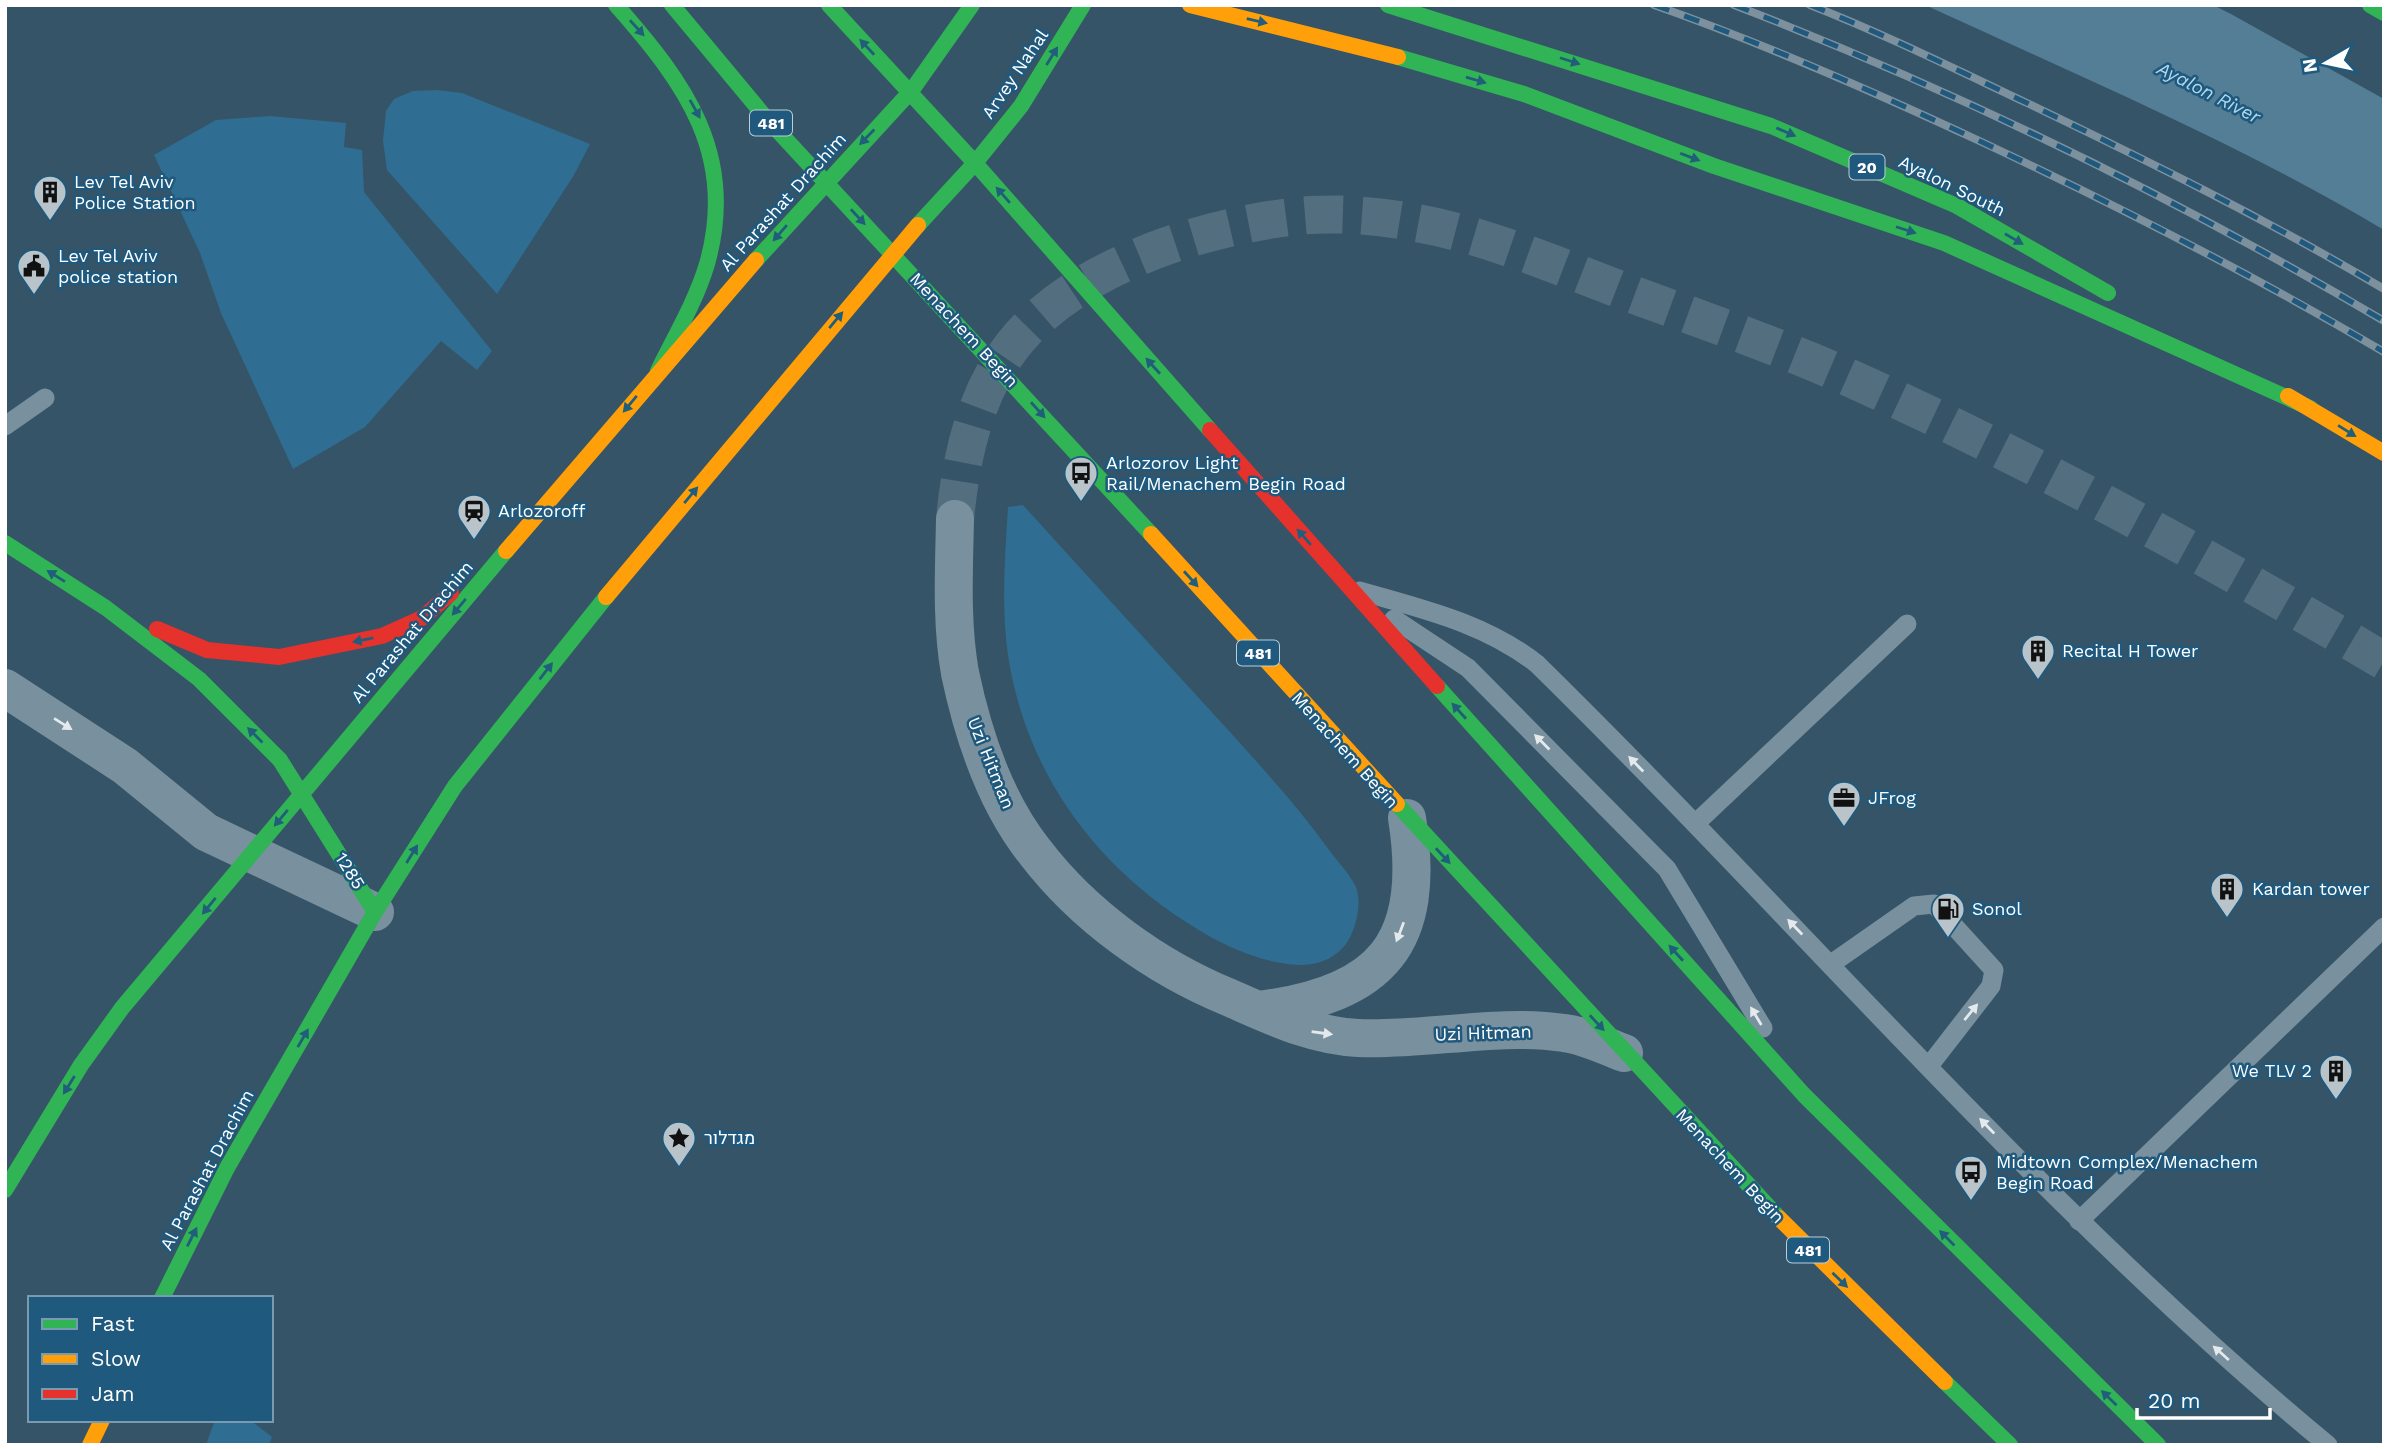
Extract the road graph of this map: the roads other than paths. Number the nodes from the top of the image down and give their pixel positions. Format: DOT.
graph roads {
  1 [pos="617,5"];
  2 [pos="672,5"];
  3 [pos="828,5"];
  4 [pos="972,5"];
  5 [pos="1083,5"];
  6 [pos="1190,5"];
  7 [pos="1388,5"];
  8 [pos="2370,5"];
  9 [pos="2384,13"];
  10 [pos="909,91"];
  11 [pos="975,163"];
  12 [pos="825,182"];
  13 [pos="891,253"];
  14 [pos="2122,300"];
  15 [pos="2157,321"];
  16 [pos="658,371"];
  17 [pos="45,398"];
  18 [pos="2310,408"];
  19 [pos="5,426"];
  20 [pos="2384,453"];
  21 [pos="955,519"];
  22 [pos="519,536"];
  23 [pos="5,543"];
  24 [pos="1349,588"];
  25 [pos="106,608"];
  26 [pos="1907,624"];
  27 [pos="5,688"];
  28 [pos="301,795"];
  29 [pos="1407,818"];
  30 [pos="1695,824"];
  31 [pos="252,853"];
  32 [pos="375,912"];
  33 [pos="2384,927"];
  34 [pos="1831,964"];
  35 [pos="1258,1010"];
  36 [pos="1625,1053"];
  37 [pos="1929,1066"];
  38 [pos="1804,1095"];
  39 [pos="5,1190"];
  40 [pos="2078,1221"];
  41 [pos="163,1296"];
  42 [pos="101,1422"];
  43 [pos="90,1445"];
  44 [pos="2010,1445"];
  45 [pos="2158,1445"];
  46 [pos="2329,1445"];
  1 -- 16 [label="main road, one-way"];
  2 -- 12 [label="main road, Menachem Begin / 481"];
  10 -- 3 [label="main road, one-way"];
  4 -- 10 [label="main road"];
  11 -- 5 [label="main road, Arvey Nahal, one-way"];
  6 -- 18 [label="main road, one-way"];
  7 -- 14 [label="main road, Ayalon South / 20, one-way"];
  8 -- 9 [label="main road"];
  10 -- 11 [label="main road"];
  10 -- 12 [label="main road, Al Parashat Drachim, one-way"];
  11 -- 13 [label="main road, Al Parashat Drachim"];
  24 -- 11 [label="main road, one-way"];
  12 -- 13 [label="main road, Menachem Begin / 481, one-way"];
  12 -- 16 [label="main road, Al Parashat Drachim, one-way"];
  13 -- 29 [label="main road, Menachem Begin / 481, one-way"];
  32 -- 13 [label="main road, Al Parashat Drachim, one-way"];
  15 -- 18 [label="main road"];
  16 -- 22 [label="main road, Al Parashat Drachim, one-way"];
  17 -- 19 [label="lane"];
  18 -- 20 [label="main road, one-way"];
  21 -- 35 [label="street, Uzi Hitman"];
  22 -- 25 [label="main road, one-way"];
  22 -- 28 [label="main road, Al Parashat Drachim, one-way"];
  25 -- 23 [label="main road, 1285, one-way"];
  30 -- 24 [label="lane, one-way"];
  38 -- 24 [label="main road, one-way"];
  38 -- 24 [label="lane, one-way"];
  28 -- 25 [label="main road, 1285, one-way"];
  26 -- 30 [label="lane"];
  27 -- 31 [label="street, 1285, one-way"];
  28 -- 31 [label="main road, Al Parashat Drachim, one-way"];
  28 -- 32 [label="main road, 1285"];
  29 -- 35 [label="street, one-way"];
  29 -- 36 [label="main road, Menachem Begin / 481, one-way"];
  34 -- 30 [label="lane, one-way"];
  31 -- 32 [label="street, 1285"];
  31 -- 39 [label="main road, Al Parashat Drachim, one-way"];
  41 -- 32 [label="main road, Al Parashat Drachim, one-way"];
  33 -- 40 [label="lane"];
  34 -- 37 [label="lane"];
  37 -- 34 [label="lane, one-way"];
  35 -- 36 [label="street, Uzi Hitman, one-way"];
  36 -- 44 [label="main road, Menachem Begin / 481, one-way"];
  40 -- 37 [label="lane, one-way"];
  45 -- 38 [label="main road, one-way"];
  46 -- 40 [label="lane, one-way"];
  42 -- 43 [label="main road"];
}
